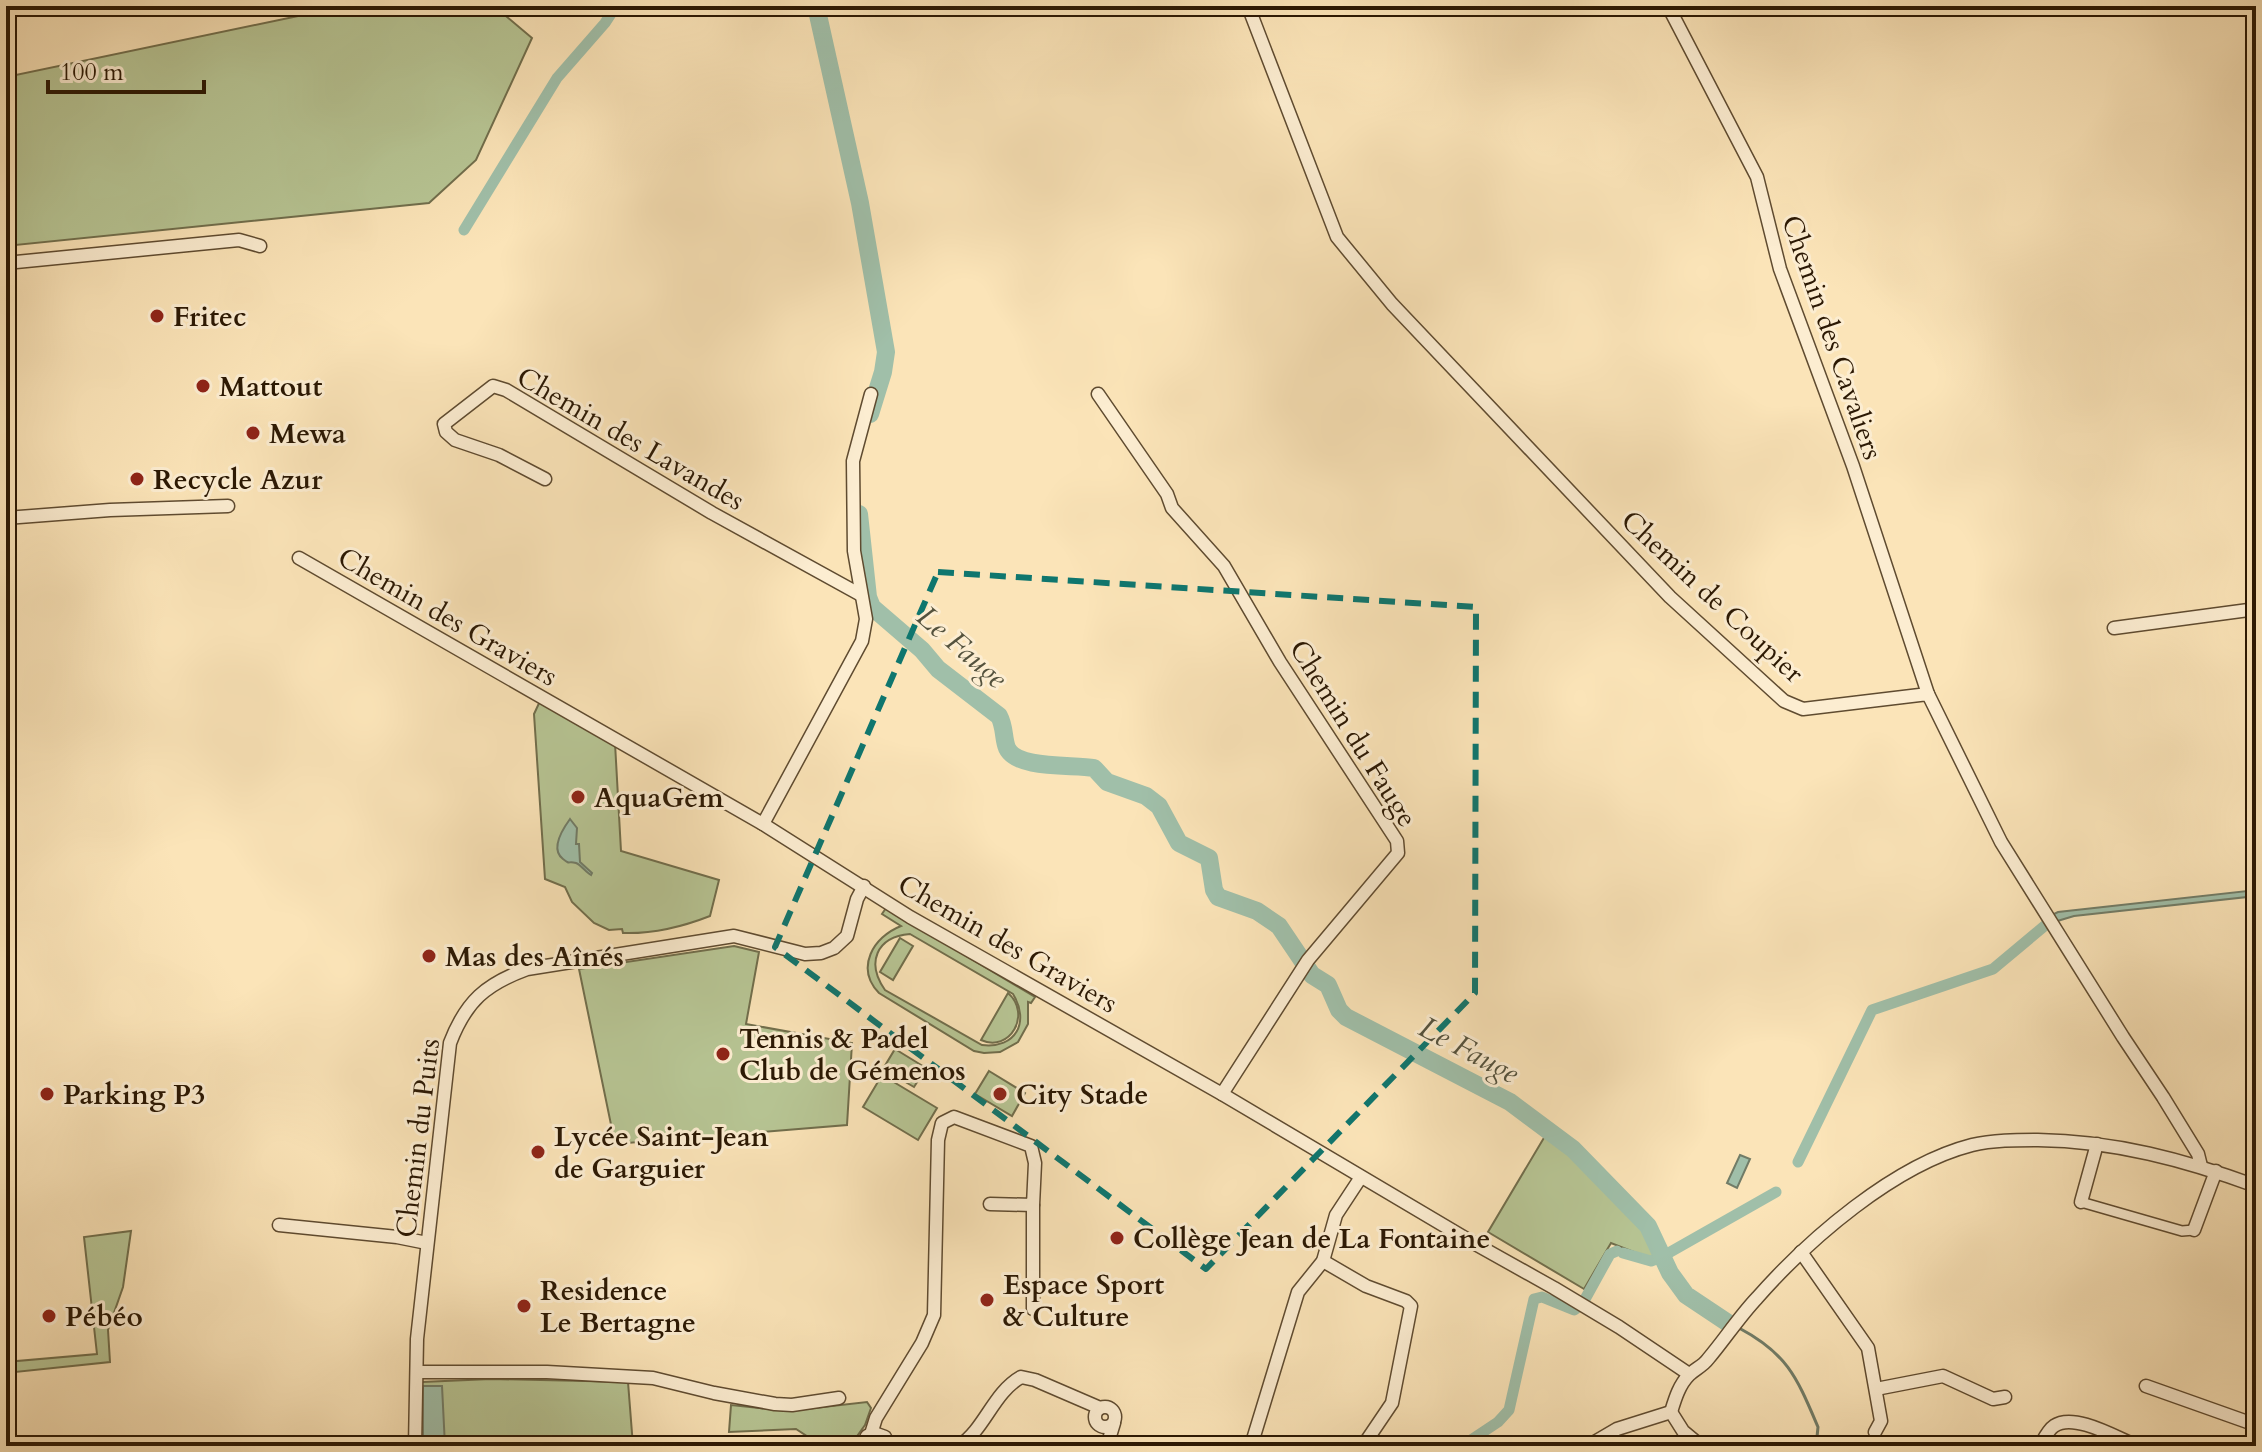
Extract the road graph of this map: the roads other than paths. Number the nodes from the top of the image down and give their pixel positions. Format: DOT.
graph roads {
  1 [pos="1248,6"];
  2 [pos="1668,6"];
  3 [pos="260,246"];
  4 [pos="6,263"];
  5 [pos="871,394"];
  6 [pos="1098,394"];
  7 [pos="545,479"];
  8 [pos="228,506"];
  9 [pos="6,518"];
  10 [pos="299,558"];
  11 [pos="861,595"];
  12 [pos="2256,609"];
  13 [pos="2114,628"];
  14 [pos="1928,694"];
  15 [pos="763,824"];
  16 [pos="864,886"];
  17 [pos="1222,1094"];
  18 [pos="2097,1144"];
  19 [pos="2201,1166"];
  20 [pos="2216,1171"];
  21 [pos="1361,1177"];
  22 [pos="2256,1186"];
  23 [pos="2081,1202"];
  24 [pos="990,1204"];
  25 [pos="1033,1205"];
  26 [pos="279,1225"];
  27 [pos="2194,1230"];
  28 [pos="427,1243"];
  29 [pos="1801,1252"];
  30 [pos="1323,1261"];
  31 [pos="1033,1309"];
  32 [pos="417,1372"];
  33 [pos="1689,1374"];
  34 [pos="2146,1386"];
  35 [pos="1876,1389"];
  36 [pos="2005,1397"];
  37 [pos="839,1398"];
  38 [pos="1671,1412"];
  39 [pos="2256,1425"];
  40 [pos="1875,1432"];
  41 [pos="871,1434"];
  42 [pos="1367,1440"];
  43 [pos="415,1446"];
  44 [pos="862,1446"];
  45 [pos="888,1446"];
  46 [pos="959,1446"];
  47 [pos="1107,1446"];
  48 [pos="1251,1446"];
  49 [pos="1588,1446"];
  50 [pos="1701,1446"];
  51 [pos="2040,1446"];
  52 [pos="2137,1446"];
  1 -- 14 [label="street, Chemin de Coupier"];
  2 -- 14 [label="street, Chemin des Cavaliers"];
  3 -- 4 [label="street"];
  5 -- 11 [label="street"];
  6 -- 17 [label="street, Chemin du Fauge"];
  7 -- 11 [label="street, Chemin des Lavandes"];
  8 -- 9 [label="street"];
  10 -- 15 [label="street, Chemin des Graviers"];
  11 -- 15 [label="street"];
  12 -- 13 [label="street"];
  14 -- 19 [label="street"];
  15 -- 16 [label="street, Chemin des Graviers"];
  16 -- 17 [label="street, Chemin des Graviers"];
  16 -- 28 [label="street, Chemin du Puits"];
  17 -- 21 [label="street, Chemin des Graviers"];
  18 -- 19 [label="street"];
  18 -- 23 [label="street"];
  18 -- 29 [label="street"];
  19 -- 20 [label="street"];
  20 -- 22 [label="street"];
  20 -- 27 [label="street"];
  21 -- 30 [label="street"];
  21 -- 33 [label="street, Chemin des Graviers"];
  23 -- 27 [label="street"];
  24 -- 25 [label="street"];
  25 -- 31 [label="street"];
  25 -- 41 [label="street"];
  26 -- 28 [label="street"];
  28 -- 32 [label="street, Chemin du Puits"];
  29 -- 33 [label="street"];
  29 -- 35 [label="street"];
  30 -- 42 [label="street"];
  30 -- 48 [label="street"];
  32 -- 37 [label="street"];
  32 -- 43 [label="street, Chemin du Puits"];
  33 -- 38 [label="street"];
  34 -- 39 [label="street"];
  35 -- 36 [label="street"];
  35 -- 40 [label="street"];
  38 -- 49 [label="street"];
  38 -- 50 [label="street"];
  41 -- 44 [label="street"];
  41 -- 45 [label="street"];
  46 -- 47 [label="street"];
  51 -- 52 [label="street"];
}
